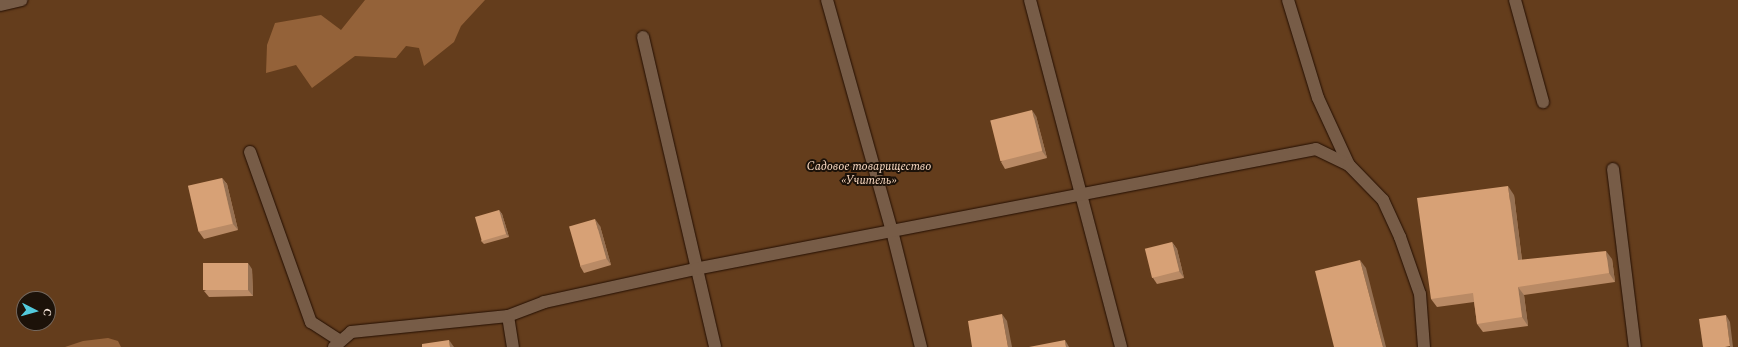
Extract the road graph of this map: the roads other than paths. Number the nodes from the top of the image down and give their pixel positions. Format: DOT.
graph roads {
  1 [pos="21,0"];
  2 [pos="827,0"];
  3 [pos="1030,0"];
  4 [pos="1288,0"];
  5 [pos="1515,0"];
  6 [pos="0,5"];
  7 [pos="643,37"];
  8 [pos="1543,102"];
  9 [pos="250,152"];
  10 [pos="1349,165"];
  11 [pos="1613,170"];
  12 [pos="1083,195"];
  13 [pos="892,231"];
  14 [pos="695,269"];
  15 [pos="508,316"];
  16 [pos="337,344"];
  17 [pos="513,347"];
  18 [pos="715,347"];
  19 [pos="921,347"];
  20 [pos="1121,347"];
  21 [pos="1424,347"];
  22 [pos="1635,347"];
  1 -- 6 [label="lane"];
  2 -- 13 [label="lane"];
  3 -- 12 [label="lane"];
  4 -- 10 [label="lane"];
  5 -- 8 [label="lane"];
  7 -- 14 [label="lane"];
  9 -- 16 [label="lane"];
  10 -- 12 [label="lane"];
  10 -- 21 [label="lane"];
  11 -- 22 [label="lane"];
  12 -- 13 [label="lane"];
  12 -- 20 [label="lane"];
  13 -- 14 [label="lane"];
  13 -- 19 [label="lane"];
  14 -- 15 [label="lane"];
  14 -- 18 [label="lane"];
  15 -- 16 [label="lane"];
  15 -- 17 [label="lane"];
}
